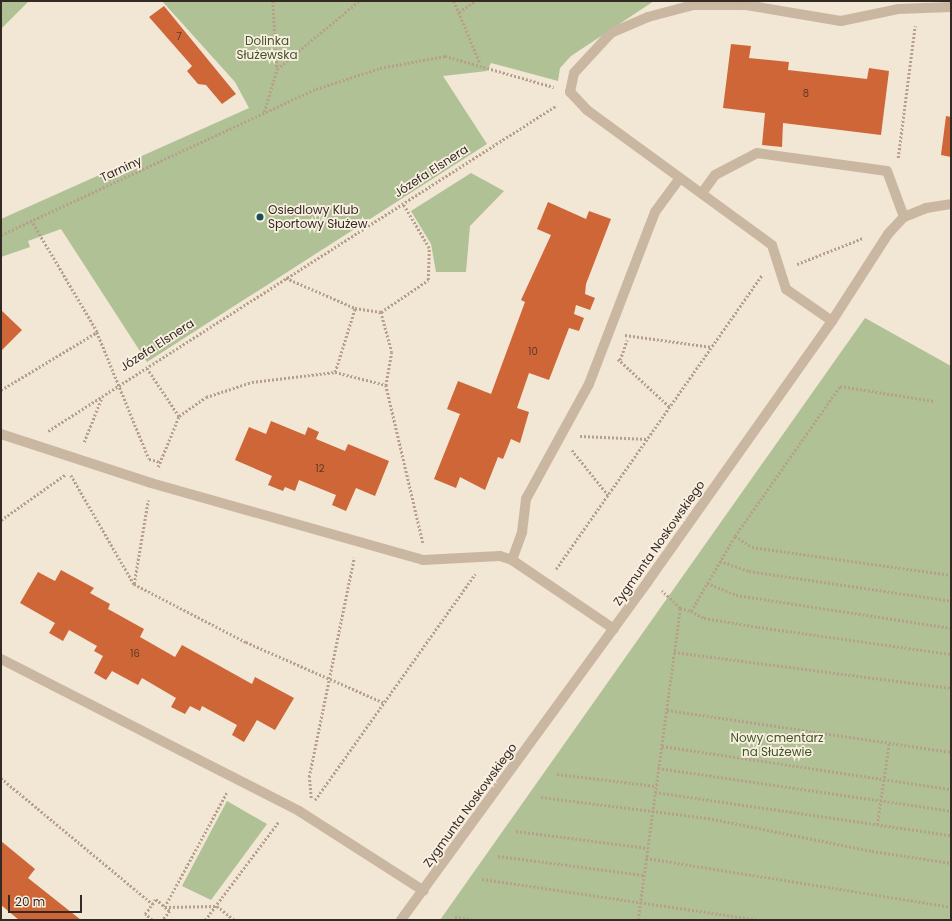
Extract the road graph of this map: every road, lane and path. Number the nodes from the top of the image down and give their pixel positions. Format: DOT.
graph roads {
  1 [pos="273,1"];
  2 [pos="359,1"];
  3 [pos="454,1"];
  4 [pos="476,1"];
  5 [pos="951,6"];
  6 [pos="918,8"];
  7 [pos="460,12"];
  8 [pos="480,63"];
  9 [pos="277,69"];
  10 [pos="570,92"];
  11 [pos="264,112"];
  12 [pos="887,171"];
  13 [pos="680,178"];
  14 [pos="702,193"];
  15 [pos="403,204"];
  16 [pos="951,204"];
  17 [pos="904,217"];
  18 [pos="32,222"];
  19 [pos="868,232"];
  20 [pos="1,235"];
  21 [pos="782,270"];
  22 [pos="285,277"];
  23 [pos="355,308"];
  24 [pos="381,312"];
  25 [pos="832,321"];
  26 [pos="97,332"];
  27 [pos="608,333"];
  28 [pos="628,336"];
  29 [pos="604,344"];
  30 [pos="712,347"];
  31 [pos="620,360"];
  32 [pos="147,368"];
  33 [pos="334,372"];
  34 [pos="120,385"];
  35 [pos="386,385"];
  36 [pos="1,390"];
  37 [pos="103,395"];
  38 [pos="934,401"];
  39 [pos="670,407"];
  40 [pos="179,416"];
  41 [pos="1,434"];
  42 [pos="560,435"];
  43 [pos="648,439"];
  44 [pos="33,444"];
  45 [pos="77,458"];
  46 [pos="160,462"];
  47 [pos="151,483"];
  48 [pos="608,495"];
  49 [pos="1,520"];
  50 [pos="735,536"];
  51 [pos="357,543"];
  52 [pos="483,556"];
  53 [pos="428,560"];
  54 [pos="512,560"];
  55 [pos="720,561"];
  56 [pos="556,570"];
  57 [pos="951,575"];
  58 [pos="707,583"];
  59 [pos="134,584"];
  60 [pos="659,589"];
  61 [pos="951,601"];
  62 [pos="680,608"];
  63 [pos="691,611"];
  64 [pos="951,628"];
  65 [pos="614,629"];
  66 [pos="674,652"];
  67 [pos="951,654"];
  68 [pos="1,659"];
  69 [pos="329,678"];
  70 [pos="951,688"];
  71 [pos="386,703"];
  72 [pos="667,710"];
  73 [pos="889,744"];
  74 [pos="662,746"];
  75 [pos="951,752"];
  76 [pos="658,768"];
  77 [pos="556,774"];
  78 [pos="1,778"];
  79 [pos="235,779"];
  80 [pos="884,779"];
  81 [pos="656,786"];
  82 [pos="951,789"];
  83 [pos="655,792"];
  84 [pos="542,797"];
  85 [pos="881,801"];
  86 [pos="652,810"];
  87 [pos="951,811"];
  88 [pos="299,812"];
  89 [pos="877,825"];
  90 [pos="516,832"];
  91 [pos="951,835"];
  92 [pos="648,848"];
  93 [pos="498,856"];
  94 [pos="646,858"];
  95 [pos="951,863"];
  96 [pos="644,874"];
  97 [pos="482,879"];
  98 [pos="424,891"];
  99 [pos="640,901"];
  100 [pos="153,904"];
  101 [pos="217,906"];
  102 [pos="165,907"];
  103 [pos="951,907"];
  104 [pos="455,917"];
  105 [pos="152,920"];
  106 [pos="162,920"];
  107 [pos="205,920"];
  108 [pos="234,920"];
  109 [pos="402,920"];
  110 [pos="474,920"];
  111 [pos="638,920"];
  112 [pos="758,920"];
  1 -- 9 [label="path"];
  2 -- 9 [label="path"];
  3 -- 7 [label="path"];
  4 -- 7 [label="path"];
  5 -- 6 [label="street"];
  6 -- 10 [label="street"];
  6 -- 12 [label="path"];
  7 -- 8 [label="path"];
  8 -- 10 [label="path, Tarniny"];
  8 -- 11 [label="path, Tarniny"];
  9 -- 11 [label="path"];
  10 -- 13 [label="street"];
  10 -- 15 [label="path, Józefa Elsnera"];
  11 -- 18 [label="path, Tarniny"];
  12 -- 14 [label="street"];
  12 -- 17 [label="street"];
  13 -- 14 [label="street"];
  13 -- 27 [label="street"];
  14 -- 21 [label="street"];
  15 -- 22 [label="path, Józefa Elsnera"];
  15 -- 24 [label="path"];
  16 -- 17 [label="street, Zygmunta Noskowskiego"];
  17 -- 25 [label="street, Zygmunta Noskowskiego"];
  18 -- 20 [label="path, Tarniny"];
  18 -- 26 [label="path"];
  19 -- 21 [label="path"];
  21 -- 25 [label="street"];
  21 -- 30 [label="path"];
  22 -- 23 [label="path"];
  22 -- 32 [label="path, Józefa Elsnera"];
  23 -- 24 [label="path"];
  23 -- 33 [label="path"];
  24 -- 35 [label="path"];
  25 -- 65 [label="street, Zygmunta Noskowskiego"];
  26 -- 34 [label="path"];
  26 -- 36 [label="path"];
  27 -- 28 [label="path"];
  27 -- 29 [label="street"];
  28 -- 30 [label="path"];
  28 -- 31 [label="path"];
  29 -- 31 [label="path"];
  29 -- 42 [label="street"];
  30 -- 39 [label="path"];
  31 -- 39 [label="path"];
  32 -- 34 [label="path, Józefa Elsnera"];
  32 -- 40 [label="path"];
  33 -- 35 [label="path"];
  33 -- 40 [label="path"];
  34 -- 37 [label="path, Józefa Elsnera"];
  34 -- 46 [label="path"];
  35 -- 53 [label="path"];
  37 -- 44 [label="path, Józefa Elsnera"];
  37 -- 45 [label="path"];
  38 -- 50 [label="path"];
  39 -- 43 [label="path"];
  40 -- 46 [label="path"];
  41 -- 44 [label="street"];
  42 -- 43 [label="path"];
  42 -- 48 [label="path"];
  42 -- 54 [label="street"];
  43 -- 48 [label="path"];
  44 -- 45 [label="street"];
  45 -- 47 [label="street"];
  46 -- 47 [label="path"];
  47 -- 51 [label="street"];
  47 -- 59 [label="path"];
  48 -- 56 [label="path"];
  49 -- 59 [label="path"];
  50 -- 55 [label="path"];
  50 -- 57 [label="path"];
  51 -- 53 [label="street"];
  51 -- 69 [label="path"];
  52 -- 53 [label="street"];
  52 -- 54 [label="street"];
  52 -- 71 [label="path"];
  54 -- 65 [label="street"];
  55 -- 58 [label="path"];
  55 -- 61 [label="path"];
  58 -- 63 [label="path"];
  58 -- 64 [label="path"];
  59 -- 69 [label="path"];
  60 -- 62 [label="path"];
  62 -- 63 [label="path"];
  62 -- 66 [label="path"];
  63 -- 67 [label="path"];
  65 -- 98 [label="street, Zygmunta Noskowskiego"];
  66 -- 70 [label="path"];
  66 -- 72 [label="path"];
  68 -- 79 [label="street"];
  69 -- 71 [label="path"];
  69 -- 71 [label="path"];
  72 -- 73 [label="path"];
  72 -- 74 [label="path"];
  73 -- 75 [label="path"];
  73 -- 80 [label="path"];
  74 -- 76 [label="path"];
  74 -- 80 [label="path"];
  76 -- 81 [label="path"];
  76 -- 85 [label="path"];
  77 -- 81 [label="path"];
  78 -- 100 [label="path"];
  79 -- 88 [label="street"];
  79 -- 102 [label="path"];
  80 -- 82 [label="path"];
  80 -- 85 [label="path"];
  81 -- 83 [label="path"];
  83 -- 86 [label="path"];
  83 -- 89 [label="path"];
  84 -- 86 [label="path"];
  85 -- 87 [label="path"];
  85 -- 89 [label="path"];
  86 -- 92 [label="path"];
  86 -- 95 [label="path"];
  88 -- 98 [label="street"];
  88 -- 101 [label="path"];
  89 -- 91 [label="path"];
  90 -- 92 [label="path"];
  92 -- 94 [label="path"];
  93 -- 96 [label="path"];
  94 -- 96 [label="path"];
  94 -- 103 [label="path"];
  96 -- 99 [label="path"];
  97 -- 99 [label="path"];
  98 -- 109 [label="street, Zygmunta Noskowskiego"];
  99 -- 111 [label="path"];
  99 -- 112 [label="path"];
  100 -- 102 [label="path"];
  100 -- 105 [label="path"];
  101 -- 102 [label="path"];
  101 -- 107 [label="path"];
  101 -- 108 [label="path"];
  102 -- 106 [label="path"];
  104 -- 110 [label="path"];
}
